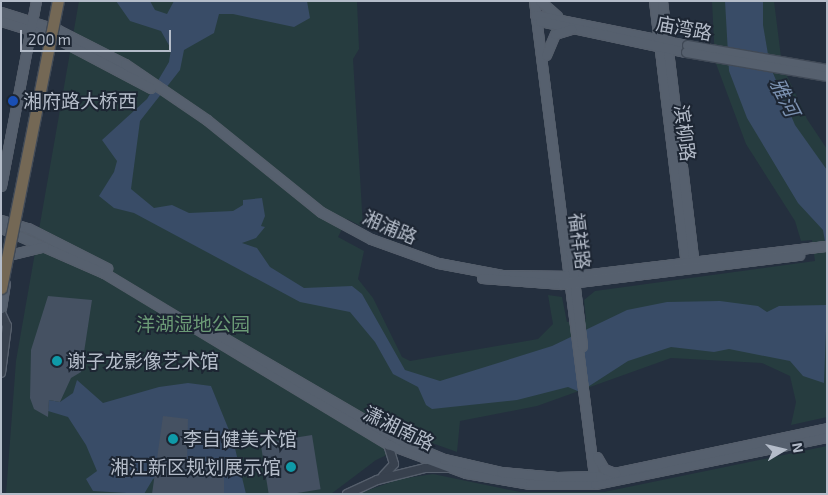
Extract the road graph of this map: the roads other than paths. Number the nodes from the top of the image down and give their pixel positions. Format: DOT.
graph roads {
  1 [pos="36,1"];
  2 [pos="50,1"];
  3 [pos="60,1"];
  4 [pos="534,1"];
  5 [pos="540,1"];
  6 [pos="654,1"];
  7 [pos="662,1"];
  8 [pos="1,12"];
  9 [pos="659,15"];
  10 [pos="538,18"];
  11 [pos="564,19"];
  12 [pos="1,21"];
  13 [pos="32,24"];
  14 [pos="579,29"];
  15 [pos="57,34"];
  16 [pos="635,38"];
  17 [pos="662,44"];
  18 [pos="687,49"];
  19 [pos="546,55"];
  20 [pos="661,68"];
  21 [pos="827,69"];
  22 [pos="670,76"];
  23 [pos="827,76"];
  24 [pos="1,186"];
  25 [pos="1,220"];
  26 [pos="12,226"];
  27 [pos="1,228"];
  28 [pos="1,240"];
  29 [pos="687,243"];
  30 [pos="47,246"];
  31 [pos="827,246"];
  32 [pos="811,251"];
  33 [pos="827,251"];
  34 [pos="8,255"];
  35 [pos="569,258"];
  36 [pos="714,259"];
  37 [pos="662,265"];
  38 [pos="690,265"];
  39 [pos="594,277"];
  40 [pos="572,280"];
  41 [pos="549,281"];
  42 [pos="1,288"];
  43 [pos="574,305"];
  44 [pos="1,308"];
  45 [pos="1,313"];
  46 [pos="1,373"];
  47 [pos="585,395"];
  48 [pos="827,428"];
  49 [pos="827,437"];
  50 [pos="388,444"];
  51 [pos="590,446"];
  52 [pos="597,457"];
  53 [pos="448,468"];
  54 [pos="618,472"];
  55 [pos="569,478"];
  56 [pos="598,480"];
  57 [pos="345,494"];
  1 -- 13 [label="main road"];
  2 -- 28 [label="highway"];
  3 -- 15 [label="main road"];
  3 -- 42 [label="highway, bridge"];
  4 -- 10 [label="main road, 福祥路"];
  5 -- 10 [label="main road, 福祥路"];
  5 -- 11 [label="main road"];
  6 -- 9 [label="main road, 滨柳路"];
  7 -- 9 [label="main road, 滨柳路"];
  8 -- 13 [label="main road, 湘浦路"];
  9 -- 16 [label="main road"];
  9 -- 17 [label="main road, 滨柳路"];
  9 -- 18 [label="main road"];
  10 -- 11 [label="main road, 庙湾路"];
  10 -- 14 [label="main road, 庙湾路"];
  10 -- 19 [label="main road, 福祥路"];
  10 -- 35 [label="main road, 福祥路"];
  11 -- 16 [label="main road, 庙湾路"];
  12 -- 13 [label="main road, 湘浦路"];
  13 -- 15 [label="main road, 湘浦路"];
  13 -- 24 [label="main road"];
  14 -- 16 [label="main road, 庙湾路"];
  14 -- 19 [label="main road"];
  15 -- 26 [label="main road"];
  15 -- 41 [label="main road, 湘浦路"];
  16 -- 17 [label="main road, 庙湾路"];
  16 -- 20 [label="main road"];
  17 -- 18 [label="main road, 庙湾路"];
  17 -- 20 [label="main road, 滨柳路"];
  17 -- 22 [label="main road, 滨柳路"];
  18 -- 21 [label="main road, 庙湾路, bridge"];
  18 -- 22 [label="main road"];
  18 -- 23 [label="main road, 庙湾路, bridge"];
  19 -- 35 [label="main road, 福祥路"];
  20 -- 29 [label="main road, 滨柳路"];
  22 -- 29 [label="main road, 滨柳路"];
  25 -- 26 [label="main road, 潇湘南路"];
  26 -- 27 [label="main road, 潇湘南路"];
  26 -- 30 [label="main road, 潇湘南路"];
  26 -- 34 [label="main road"];
  26 -- 55 [label="main road, 潇湘南路"];
  29 -- 36 [label="main road"];
  29 -- 37 [label="main road"];
  29 -- 38 [label="main road, 滨柳路"];
  30 -- 34 [label="main road"];
  30 -- 50 [label="main road, 潇湘南路"];
  31 -- 32 [label="main road, 湘浦路"];
  32 -- 33 [label="main road, 湘浦路"];
  32 -- 36 [label="main road, 湘浦路"];
  32 -- 38 [label="main road, 湘浦路"];
  34 -- 44 [label="main road"];
  35 -- 39 [label="main road"];
  35 -- 40 [label="main road, 福祥路"];
  35 -- 41 [label="main road"];
  36 -- 38 [label="main road, 湘浦路"];
  37 -- 38 [label="main road, 湘浦路"];
  37 -- 39 [label="main road, 湘浦路"];
  38 -- 39 [label="main road, 湘浦路"];
  39 -- 40 [label="main road, 湘浦路"];
  39 -- 43 [label="main road"];
  40 -- 41 [label="main road, 湘浦路"];
  40 -- 43 [label="main road, 福祥路"];
  41 -- 43 [label="main road"];
  43 -- 47 [label="main road, 福祥路"];
  45 -- 46 [label="street"];
  47 -- 51 [label="main road, 福祥路"];
  47 -- 52 [label="main road, 福祥路"];
  48 -- 54 [label="main road, 潇湘南路"];
  49 -- 56 [label="main road, 潇湘南路"];
  50 -- 53 [label="main road, 潇湘南路"];
  50 -- 57 [label="street"];
  51 -- 55 [label="main road"];
  51 -- 56 [label="main road, 福祥路"];
  52 -- 54 [label="main road"];
  52 -- 56 [label="main road, 福祥路"];
  53 -- 56 [label="main road, 潇湘南路"];
  53 -- 57 [label="street"];
  54 -- 56 [label="main road, 潇湘南路"];
  55 -- 56 [label="main road, 潇湘南路"];
}
